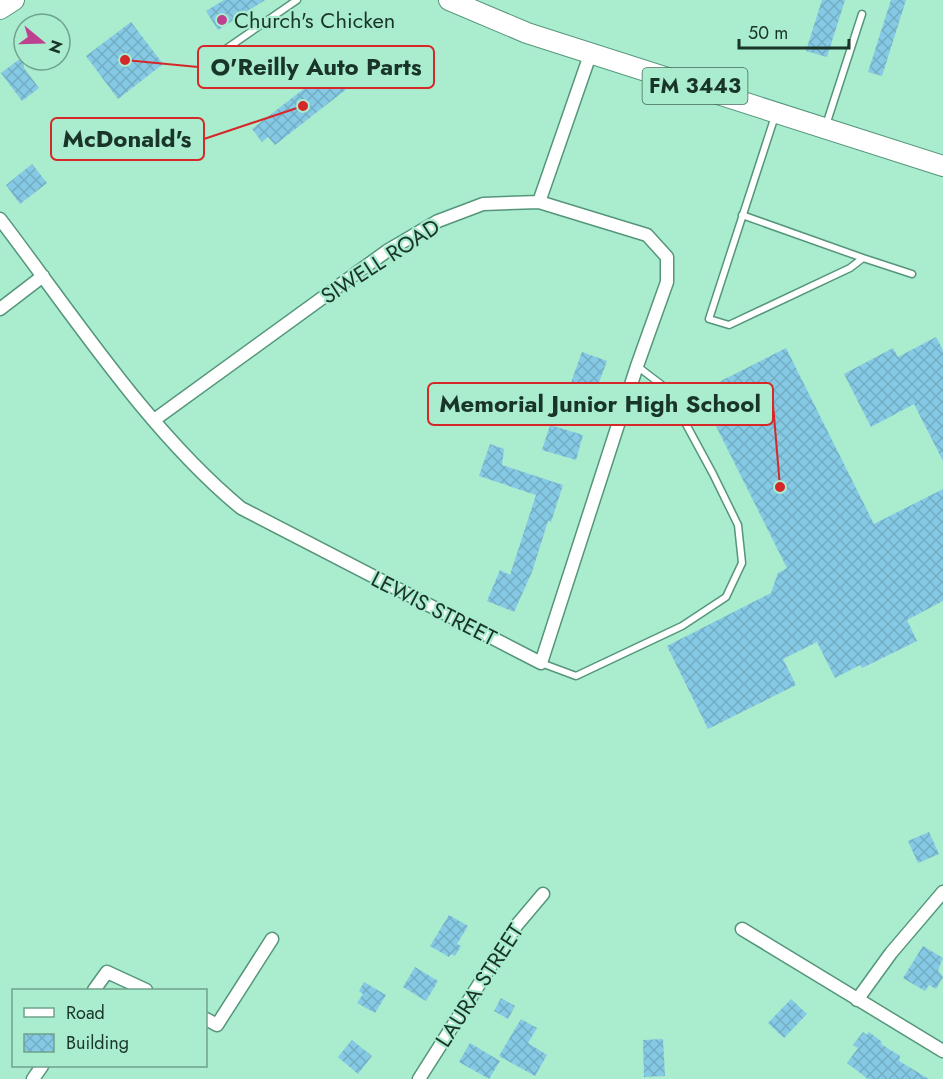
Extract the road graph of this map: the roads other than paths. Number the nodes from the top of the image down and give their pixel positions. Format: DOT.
graph roads {
  1 [pos="14,0"];
  2 [pos="297,0"];
  3 [pos="449,0"];
  4 [pos="0,9"];
  5 [pos="862,14"];
  6 [pos="591,52"];
  7 [pos="207,62"];
  8 [pos="776,112"];
  9 [pos="825,128"];
  10 [pos="943,166"];
  11 [pos="539,202"];
  12 [pos="742,215"];
  13 [pos="0,219"];
  14 [pos="863,258"];
  15 [pos="912,274"];
  16 [pos="44,276"];
  17 [pos="0,309"];
  18 [pos="637,366"];
  19 [pos="154,420"];
  20 [pos="541,663"];
  21 [pos="943,892"];
  22 [pos="543,894"];
  23 [pos="742,929"];
  24 [pos="272,939"];
  25 [pos="95,989"];
  26 [pos="144,989"];
  27 [pos="857,1000"];
  28 [pos="207,1020"];
  29 [pos="943,1051"];
  30 [pos="419,1079"];
  1 -- 4 [label="main road"];
  2 -- 7 [label="lane"];
  3 -- 6 [label="main road, FM 3443"];
  5 -- 9 [label="lane"];
  6 -- 8 [label="main road, FM 3443"];
  6 -- 11 [label="street"];
  8 -- 9 [label="main road, FM 3443"];
  8 -- 12 [label="lane"];
  9 -- 10 [label="main road, FM 3443"];
  11 -- 18 [label="street, SIWELL ROAD"];
  11 -- 19 [label="street, SIWELL ROAD"];
  12 -- 14 [label="lane"];
  12 -- 14 [label="lane"];
  13 -- 16 [label="street, LEWIS STREET"];
  14 -- 15 [label="lane"];
  16 -- 17 [label="street"];
  16 -- 19 [label="street, LEWIS STREET"];
  18 -- 20 [label="street"];
  18 -- 20 [label="lane, LEWIS STREET"];
  19 -- 20 [label="street, LEWIS STREET"];
  21 -- 27 [label="street"];
  22 -- 30 [label="street, LAURA STREET"];
  23 -- 27 [label="street"];
  24 -- 28 [label="street"];
  25 -- 26 [label="street"];
  27 -- 29 [label="street"];
}
